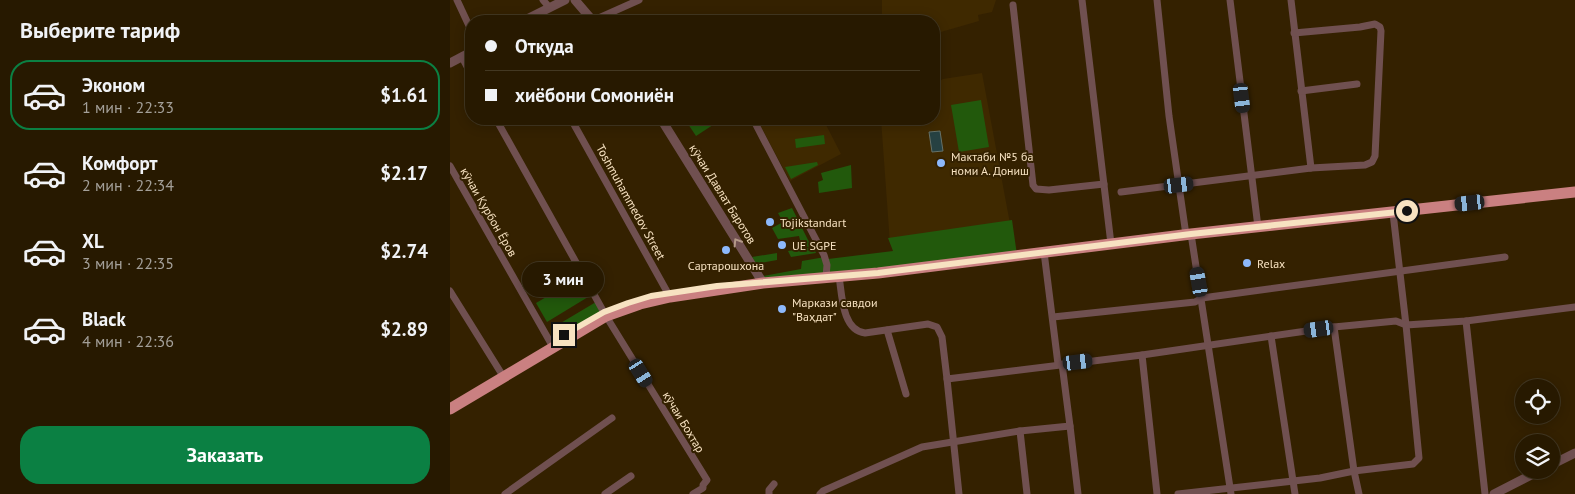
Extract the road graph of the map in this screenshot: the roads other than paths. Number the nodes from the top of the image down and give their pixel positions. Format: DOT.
graph roads {
  1 [pos="457,0"];
  2 [pos="565,0"];
  3 [pos="574,0"];
  4 [pos="639,0"];
  5 [pos="1082,0"];
  6 [pos="1157,0"];
  7 [pos="1230,0"];
  8 [pos="1291,0"];
  9 [pos="546,4"];
  10 [pos="1013,5"];
  11 [pos="531,15"];
  12 [pos="588,15"];
  13 [pos="606,15"];
  14 [pos="465,17"];
  15 [pos="1294,33"];
  16 [pos="465,55"];
  17 [pos="462,57"];
  18 [pos="450,63"];
  19 [pos="465,63"];
  20 [pos="1357,84"];
  21 [pos="1301,91"];
  22 [pos="499,125"];
  23 [pos="574,125"];
  24 [pos="665,125"];
  25 [pos="756,125"];
  26 [pos="450,166"];
  27 [pos="1311,168"];
  28 [pos="1252,177"];
  29 [pos="1104,184"];
  30 [pos="1179,185"];
  31 [pos="1121,192"];
  32 [pos="1575,192"];
  33 [pos="1393,213"];
  34 [pos="1258,227"];
  35 [pos="1188,234"];
  36 [pos="1111,244"];
  37 [pos="1044,252"];
  38 [pos="1505,257"];
  39 [pos="1400,272"];
  40 [pos="839,276"];
  41 [pos="826,277"];
  42 [pos="763,283"];
  43 [pos="450,291"];
  44 [pos="669,295"];
  45 [pos="1202,298"];
  46 [pos="1575,307"];
  47 [pos="606,314"];
  48 [pos="1053,317"];
  49 [pos="1466,321"];
  50 [pos="1406,325"];
  51 [pos="1334,327"];
  52 [pos="887,330"];
  53 [pos="1271,336"];
  54 [pos="552,345"];
  55 [pos="1209,345"];
  56 [pos="1142,355"];
  57 [pos="1060,364"];
  58 [pos="502,374"];
  59 [pos="947,379"];
  60 [pos="906,394"];
  61 [pos="450,404"];
  62 [pos="450,409"];
  63 [pos="612,418"];
  64 [pos="1070,426"];
  65 [pos="1020,431"];
  66 [pos="954,441"];
  67 [pos="1575,453"];
  68 [pos="1560,460"];
  69 [pos="1354,471"];
  70 [pos="631,476"];
  71 [pos="1523,479"];
  72 [pos="1292,481"];
  73 [pos="774,484"];
  74 [pos="1231,491"];
  75 [pos="506,494"];
  76 [pos="605,494"];
  77 [pos="692,494"];
  78 [pos="769,494"];
  79 [pos="820,494"];
  80 [pos="959,494"];
  81 [pos="1027,494"];
  82 [pos="1078,494"];
  83 [pos="1157,494"];
  84 [pos="1178,494"];
  85 [pos="1295,494"];
  86 [pos="1359,494"];
  87 [pos="1485,494"];
  88 [pos="1494,494"];
  1 -- 14 [label="street"];
  2 -- 9 [label="street"];
  3 -- 12 [label="street"];
  4 -- 13 [label="street"];
  5 -- 29 [label="street"];
  6 -- 30 [label="street"];
  7 -- 28 [label="street"];
  8 -- 15 [label="street"];
  9 -- 11 [label="street"];
  10 -- 29 [label="street"];
  15 -- 21 [label="street"];
  15 -- 27 [label="street"];
  16 -- 17 [label="street"];
  17 -- 18 [label="street"];
  17 -- 19 [label="street"];
  20 -- 21 [label="street"];
  21 -- 27 [label="street"];
  22 -- 47 [label="street"];
  23 -- 44 [label="street, Toshmuhammedov Street"];
  42 -- 24 [label="street, кӯчаи Давлат Баротов, one-way"];
  25 -- 41 [label="street"];
  26 -- 54 [label="street, кӯчаи Қурбон Ёров"];
  27 -- 28 [label="street"];
  28 -- 30 [label="street"];
  28 -- 34 [label="street"];
  29 -- 36 [label="street"];
  30 -- 31 [label="street"];
  30 -- 35 [label="street"];
  32 -- 33 [label="highway"];
  33 -- 34 [label="highway"];
  33 -- 39 [label="street"];
  34 -- 35 [label="highway"];
  35 -- 36 [label="highway"];
  35 -- 45 [label="street"];
  36 -- 37 [label="highway"];
  37 -- 40 [label="highway"];
  37 -- 48 [label="street"];
  38 -- 39 [label="street"];
  39 -- 45 [label="street"];
  39 -- 50 [label="street"];
  40 -- 41 [label="highway"];
  40 -- 52 [label="street"];
  41 -- 42 [label="highway"];
  42 -- 44 [label="highway"];
  43 -- 58 [label="street"];
  44 -- 47 [label="highway"];
  45 -- 48 [label="street"];
  45 -- 55 [label="street"];
  46 -- 49 [label="street"];
  47 -- 54 [label="highway"];
  47 -- 77 [label="street, кӯчаи Бохтар"];
  48 -- 57 [label="street"];
  49 -- 50 [label="street"];
  49 -- 87 [label="street"];
  50 -- 51 [label="street"];
  50 -- 69 [label="street"];
  51 -- 53 [label="street"];
  51 -- 69 [label="street"];
  52 -- 59 [label="street"];
  52 -- 60 [label="street"];
  53 -- 55 [label="street"];
  53 -- 72 [label="street"];
  54 -- 58 [label="highway"];
  55 -- 56 [label="street"];
  55 -- 74 [label="street"];
  56 -- 57 [label="street"];
  56 -- 83 [label="street"];
  57 -- 59 [label="street"];
  57 -- 64 [label="street"];
  58 -- 61 [label="highway"];
  58 -- 62 [label="highway"];
  59 -- 66 [label="street"];
  63 -- 75 [label="street"];
  64 -- 65 [label="street"];
  64 -- 82 [label="street"];
  65 -- 66 [label="street"];
  65 -- 81 [label="street"];
  66 -- 79 [label="street"];
  66 -- 80 [label="street"];
  67 -- 68 [label="street"];
  69 -- 72 [label="street"];
  69 -- 86 [label="street"];
  70 -- 76 [label="street"];
  71 -- 88 [label="street"];
  72 -- 74 [label="street"];
  72 -- 85 [label="street"];
  73 -- 78 [label="street"];
  74 -- 84 [label="street"];
}
